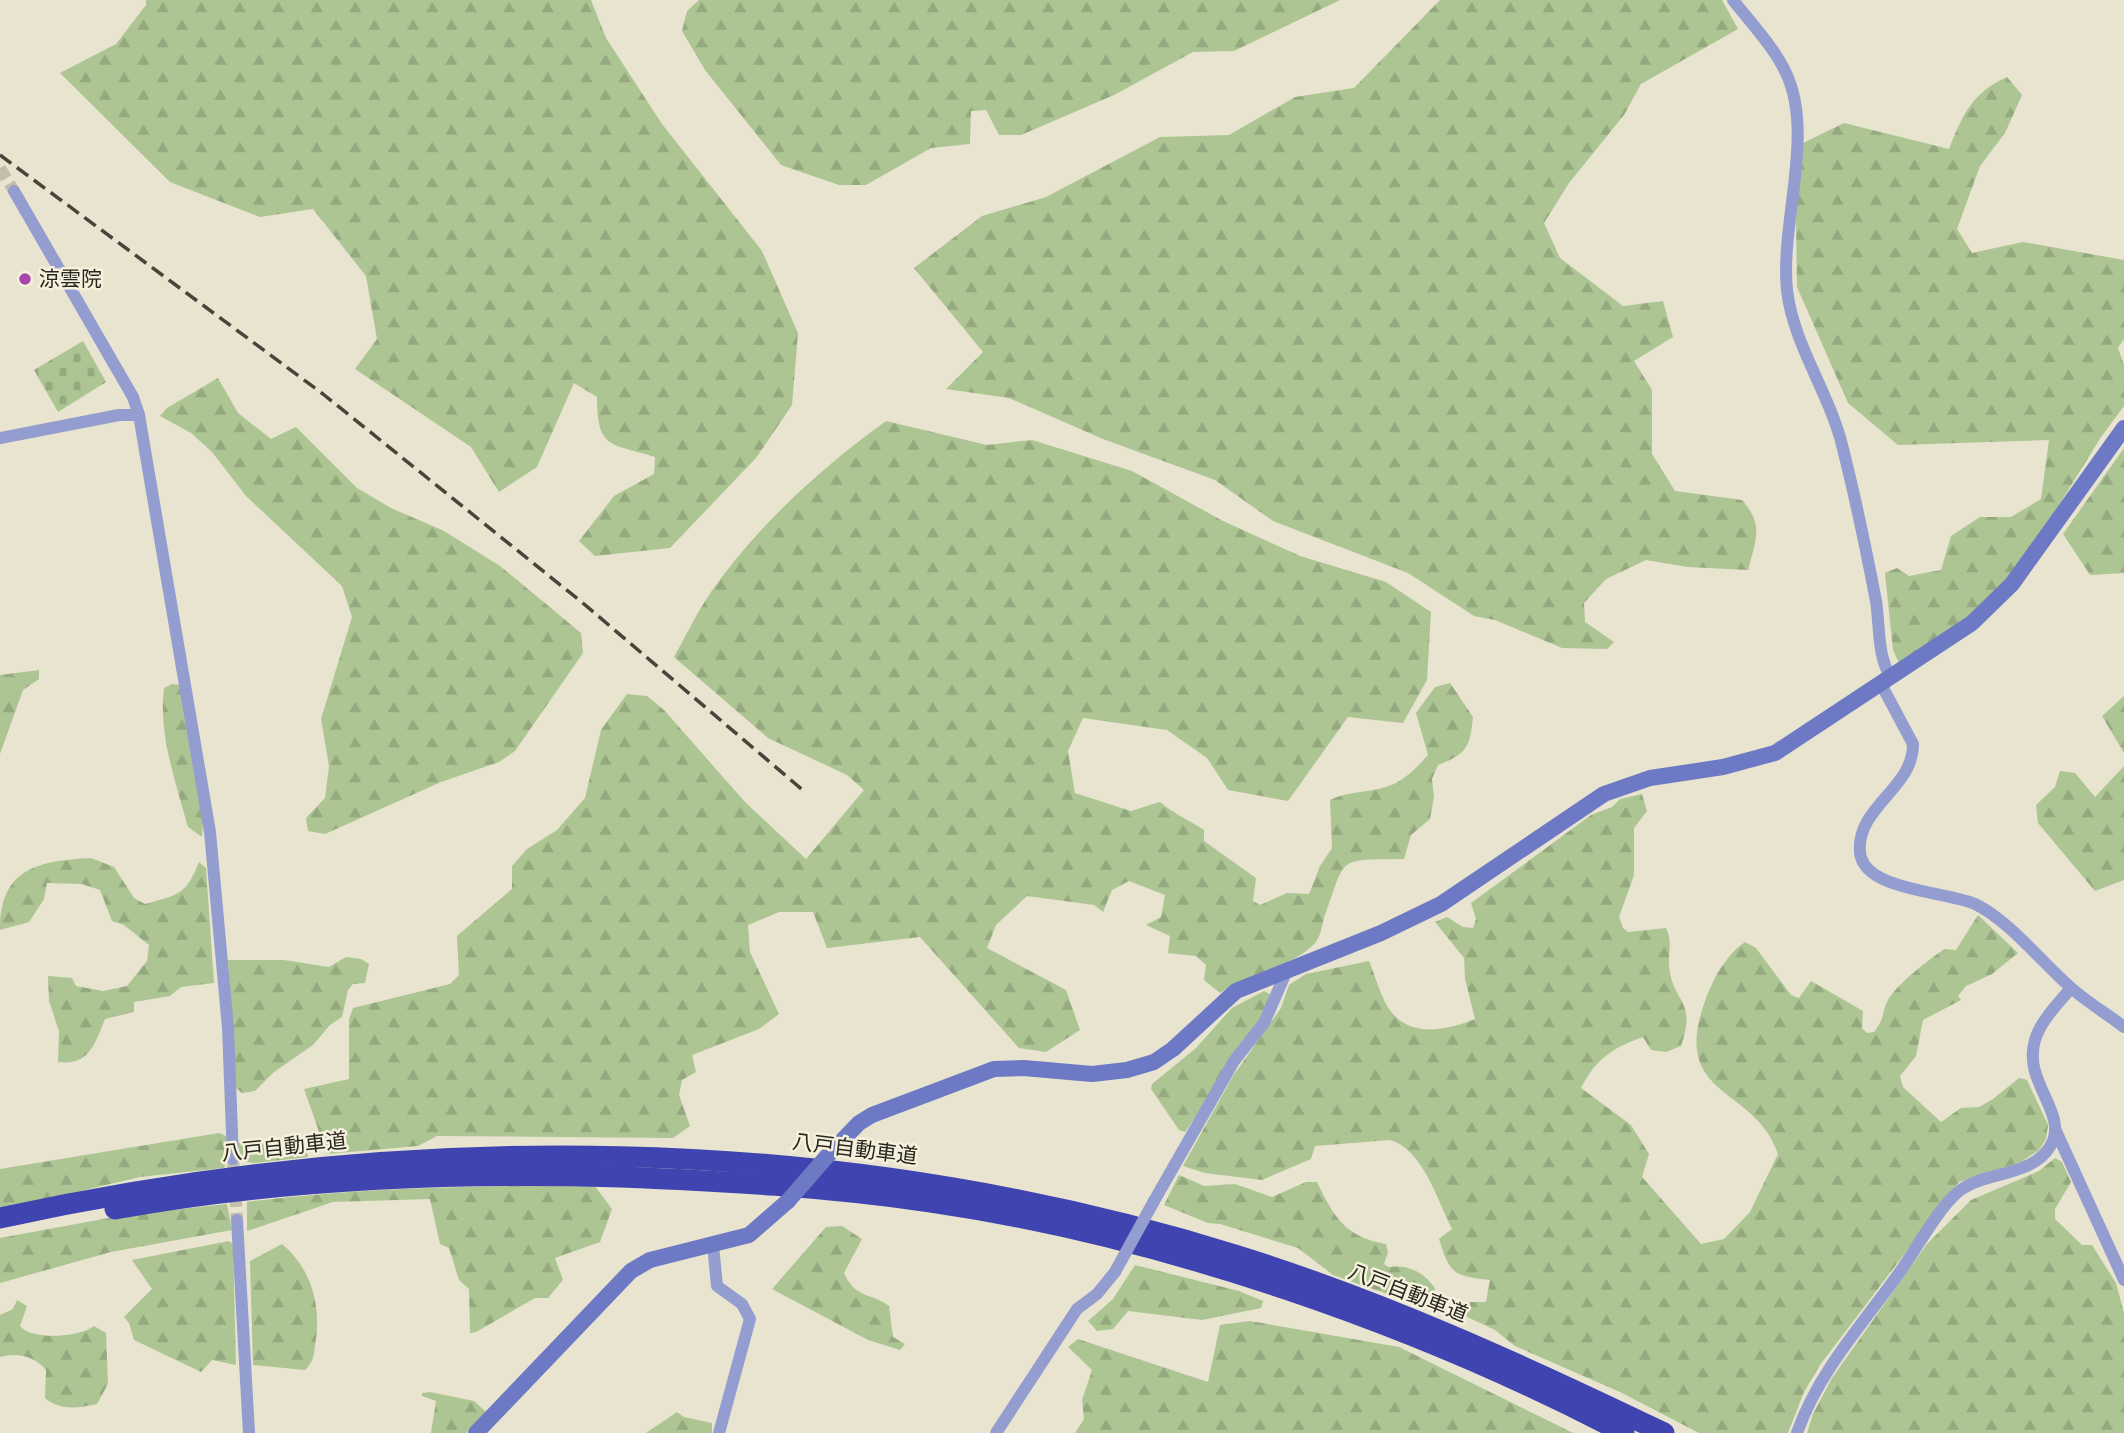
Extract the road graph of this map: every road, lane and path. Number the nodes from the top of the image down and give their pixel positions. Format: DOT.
graph roads {
  1 [pos="1733,0"];
  2 [pos="13,191"];
  3 [pos="139,415"];
  4 [pos="2124,428"];
  5 [pos="0,438"];
  6 [pos="1886,681"];
  7 [pos="1287,970"];
  8 [pos="2071,988"];
  9 [pos="2124,1027"];
  10 [pos="2056,1131"];
  11 [pos="233,1158"];
  12 [pos="0,1218"];
  13 [pos="237,1220"];
  14 [pos="0,1231"];
  15 [pos="713,1245"];
  16 [pos="2124,1280"];
  17 [pos="250,1433"];
  18 [pos="476,1433"];
  19 [pos="719,1433"];
  20 [pos="996,1433"];
  21 [pos="1623,1433"];
  22 [pos="1664,1433"];
  23 [pos="1797,1433"];
  1 -- 6 [label="street"];
  2 -- 3 [label="street"];
  3 -- 5 [label="street"];
  3 -- 11 [label="street"];
  4 -- 6 [label="street"];
  6 -- 7 [label="street"];
  6 -- 8 [label="street"];
  7 -- 15 [label="street, bridge"];
  7 -- 20 [label="street, bridge"];
  8 -- 9 [label="street"];
  8 -- 10 [label="street"];
  10 -- 16 [label="street"];
  10 -- 23 [label="street"];
  12 -- 22 [label="highway, 八戸自動車道"];
  13 -- 17 [label="street"];
  14 -- 21 [label="highway, 八戸自動車道"];
  15 -- 18 [label="street"];
  15 -- 19 [label="street"];
}
